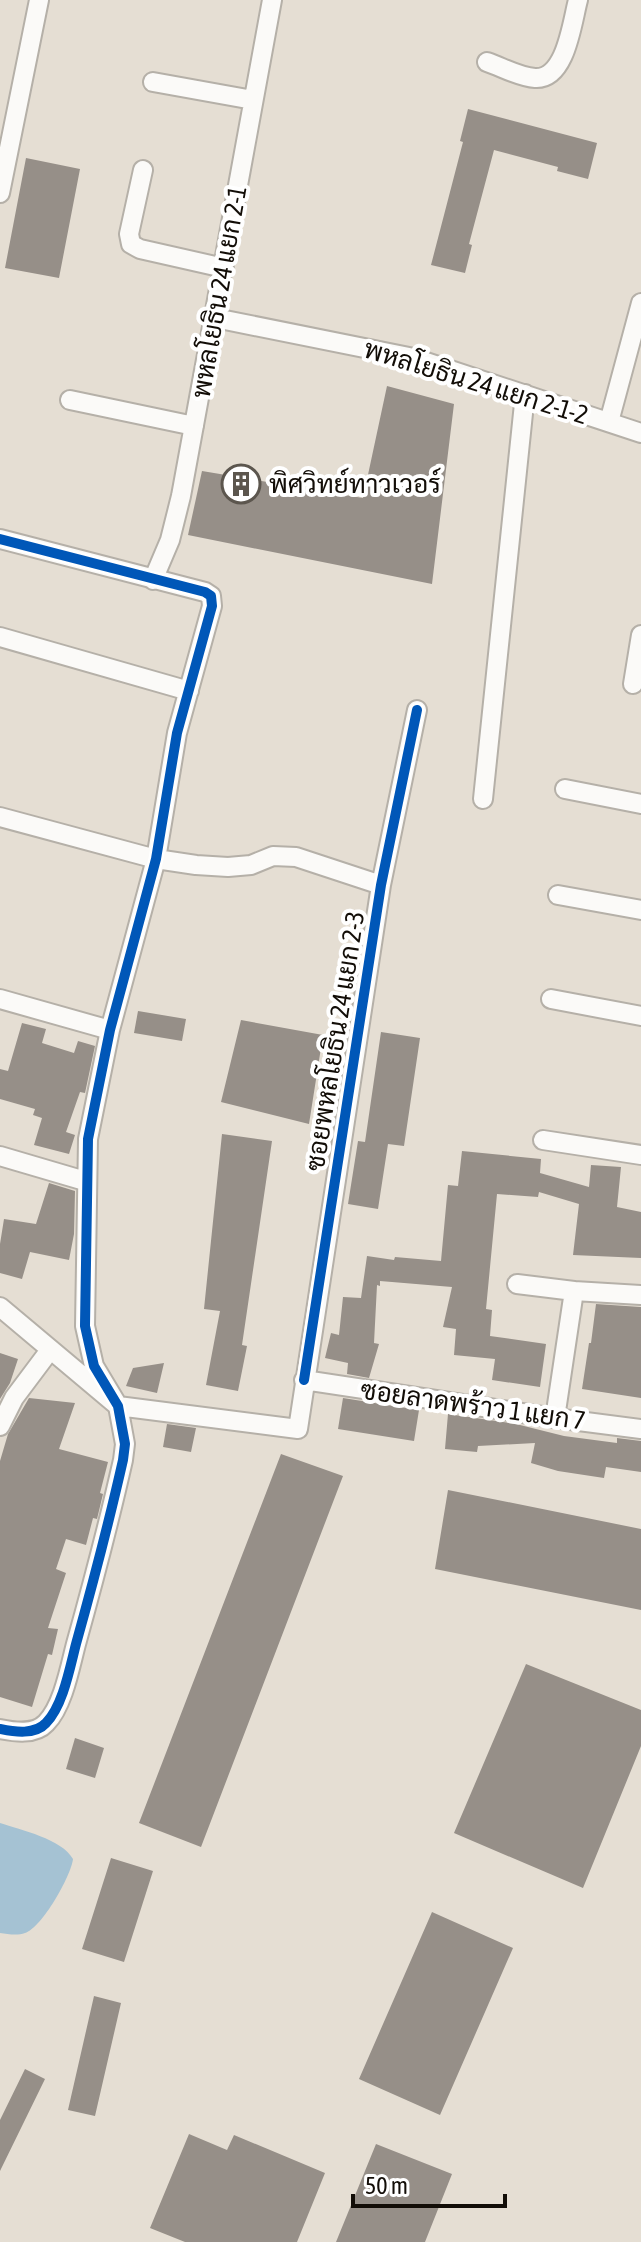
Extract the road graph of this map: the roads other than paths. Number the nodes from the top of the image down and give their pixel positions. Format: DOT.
graph roads {
  1 [pos="39,0"];
  2 [pos="272,0"];
  3 [pos="578,0"];
  4 [pos="487,62"];
  5 [pos="153,82"];
  6 [pos="253,100"];
  7 [pos="143,170"];
  8 [pos="0,193"];
  9 [pos="224,268"];
  10 [pos="641,303"];
  11 [pos="215,318"];
  12 [pos="525,394"];
  13 [pos="70,400"];
  14 [pos="609,422"];
  15 [pos="194,426"];
  16 [pos="641,433"];
  17 [pos="0,539"];
  18 [pos="153,580"];
  19 [pos="641,635"];
  20 [pos="0,637"];
  21 [pos="633,684"];
  22 [pos="189,691"];
  23 [pos="417,710"];
  24 [pos="565,789"];
  25 [pos="483,799"];
  26 [pos="641,804"];
  27 [pos="0,817"];
  28 [pos="156,859"];
  29 [pos="381,885"];
  30 [pos="558,895"];
  31 [pos="641,910"];
  32 [pos="0,999"];
  33 [pos="551,999"];
  34 [pos="641,1016"];
  35 [pos="110,1030"];
  36 [pos="543,1140"];
  37 [pos="641,1155"];
  38 [pos="0,1156"];
  39 [pos="85,1181"];
  40 [pos="517,1284"];
  41 [pos="574,1291"];
  42 [pos="641,1295"];
  43 [pos="0,1307"];
  44 [pos="50,1350"];
  45 [pos="304,1380"];
  46 [pos="118,1406"];
  47 [pos="555,1418"];
  48 [pos="0,1426"];
  49 [pos="641,1429"];
  50 [pos="0,1729"];
  1 -- 8 [label="street"];
  2 -- 6 [label="street, พหลโยธิน 24 แยก 2-1"];
  3 -- 4 [label="street"];
  5 -- 6 [label="street"];
  6 -- 9 [label="street, พหลโยธิน 24 แยก 2-1"];
  7 -- 9 [label="street"];
  9 -- 11 [label="street, พหลโยธิน 24 แยก 2-1"];
  10 -- 14 [label="street"];
  11 -- 12 [label="street, พหลโยธิน 24 แยก 2-1-2"];
  11 -- 15 [label="street, พหลโยธิน 24 แยก 2-1"];
  12 -- 14 [label="street, พหลโยธิน 24 แยก 2-1-2"];
  12 -- 25 [label="street"];
  13 -- 15 [label="street"];
  14 -- 16 [label="street, พหลโยธิน 24 แยก 2-1-2"];
  15 -- 18 [label="street, พหลโยธิน 24 แยก 2-1"];
  17 -- 18 [label="street"];
  18 -- 22 [label="street"];
  19 -- 21 [label="street"];
  20 -- 22 [label="street"];
  22 -- 28 [label="street"];
  23 -- 29 [label="street, ซอยพหลโยธิน 24 แยก 2-3"];
  24 -- 26 [label="street"];
  27 -- 28 [label="street"];
  28 -- 29 [label="street"];
  28 -- 35 [label="street"];
  29 -- 45 [label="street, ซอยพหลโยธิน 24 แยก 2-3"];
  30 -- 31 [label="street"];
  32 -- 35 [label="street"];
  33 -- 34 [label="street"];
  35 -- 39 [label="street"];
  36 -- 37 [label="street"];
  38 -- 39 [label="street"];
  39 -- 46 [label="street"];
  40 -- 41 [label="street"];
  41 -- 42 [label="street"];
  41 -- 47 [label="street"];
  43 -- 44 [label="street"];
  44 -- 46 [label="street"];
  44 -- 48 [label="street"];
  45 -- 46 [label="street, ซอยพหลโยธิน 24 แยก 2-3"];
  45 -- 47 [label="street, ซอยลาดพร้าว 1 แยก 7"];
  46 -- 50 [label="street"];
  47 -- 49 [label="street, ซอยลาดพร้าว 1 แยก 7"];
}
